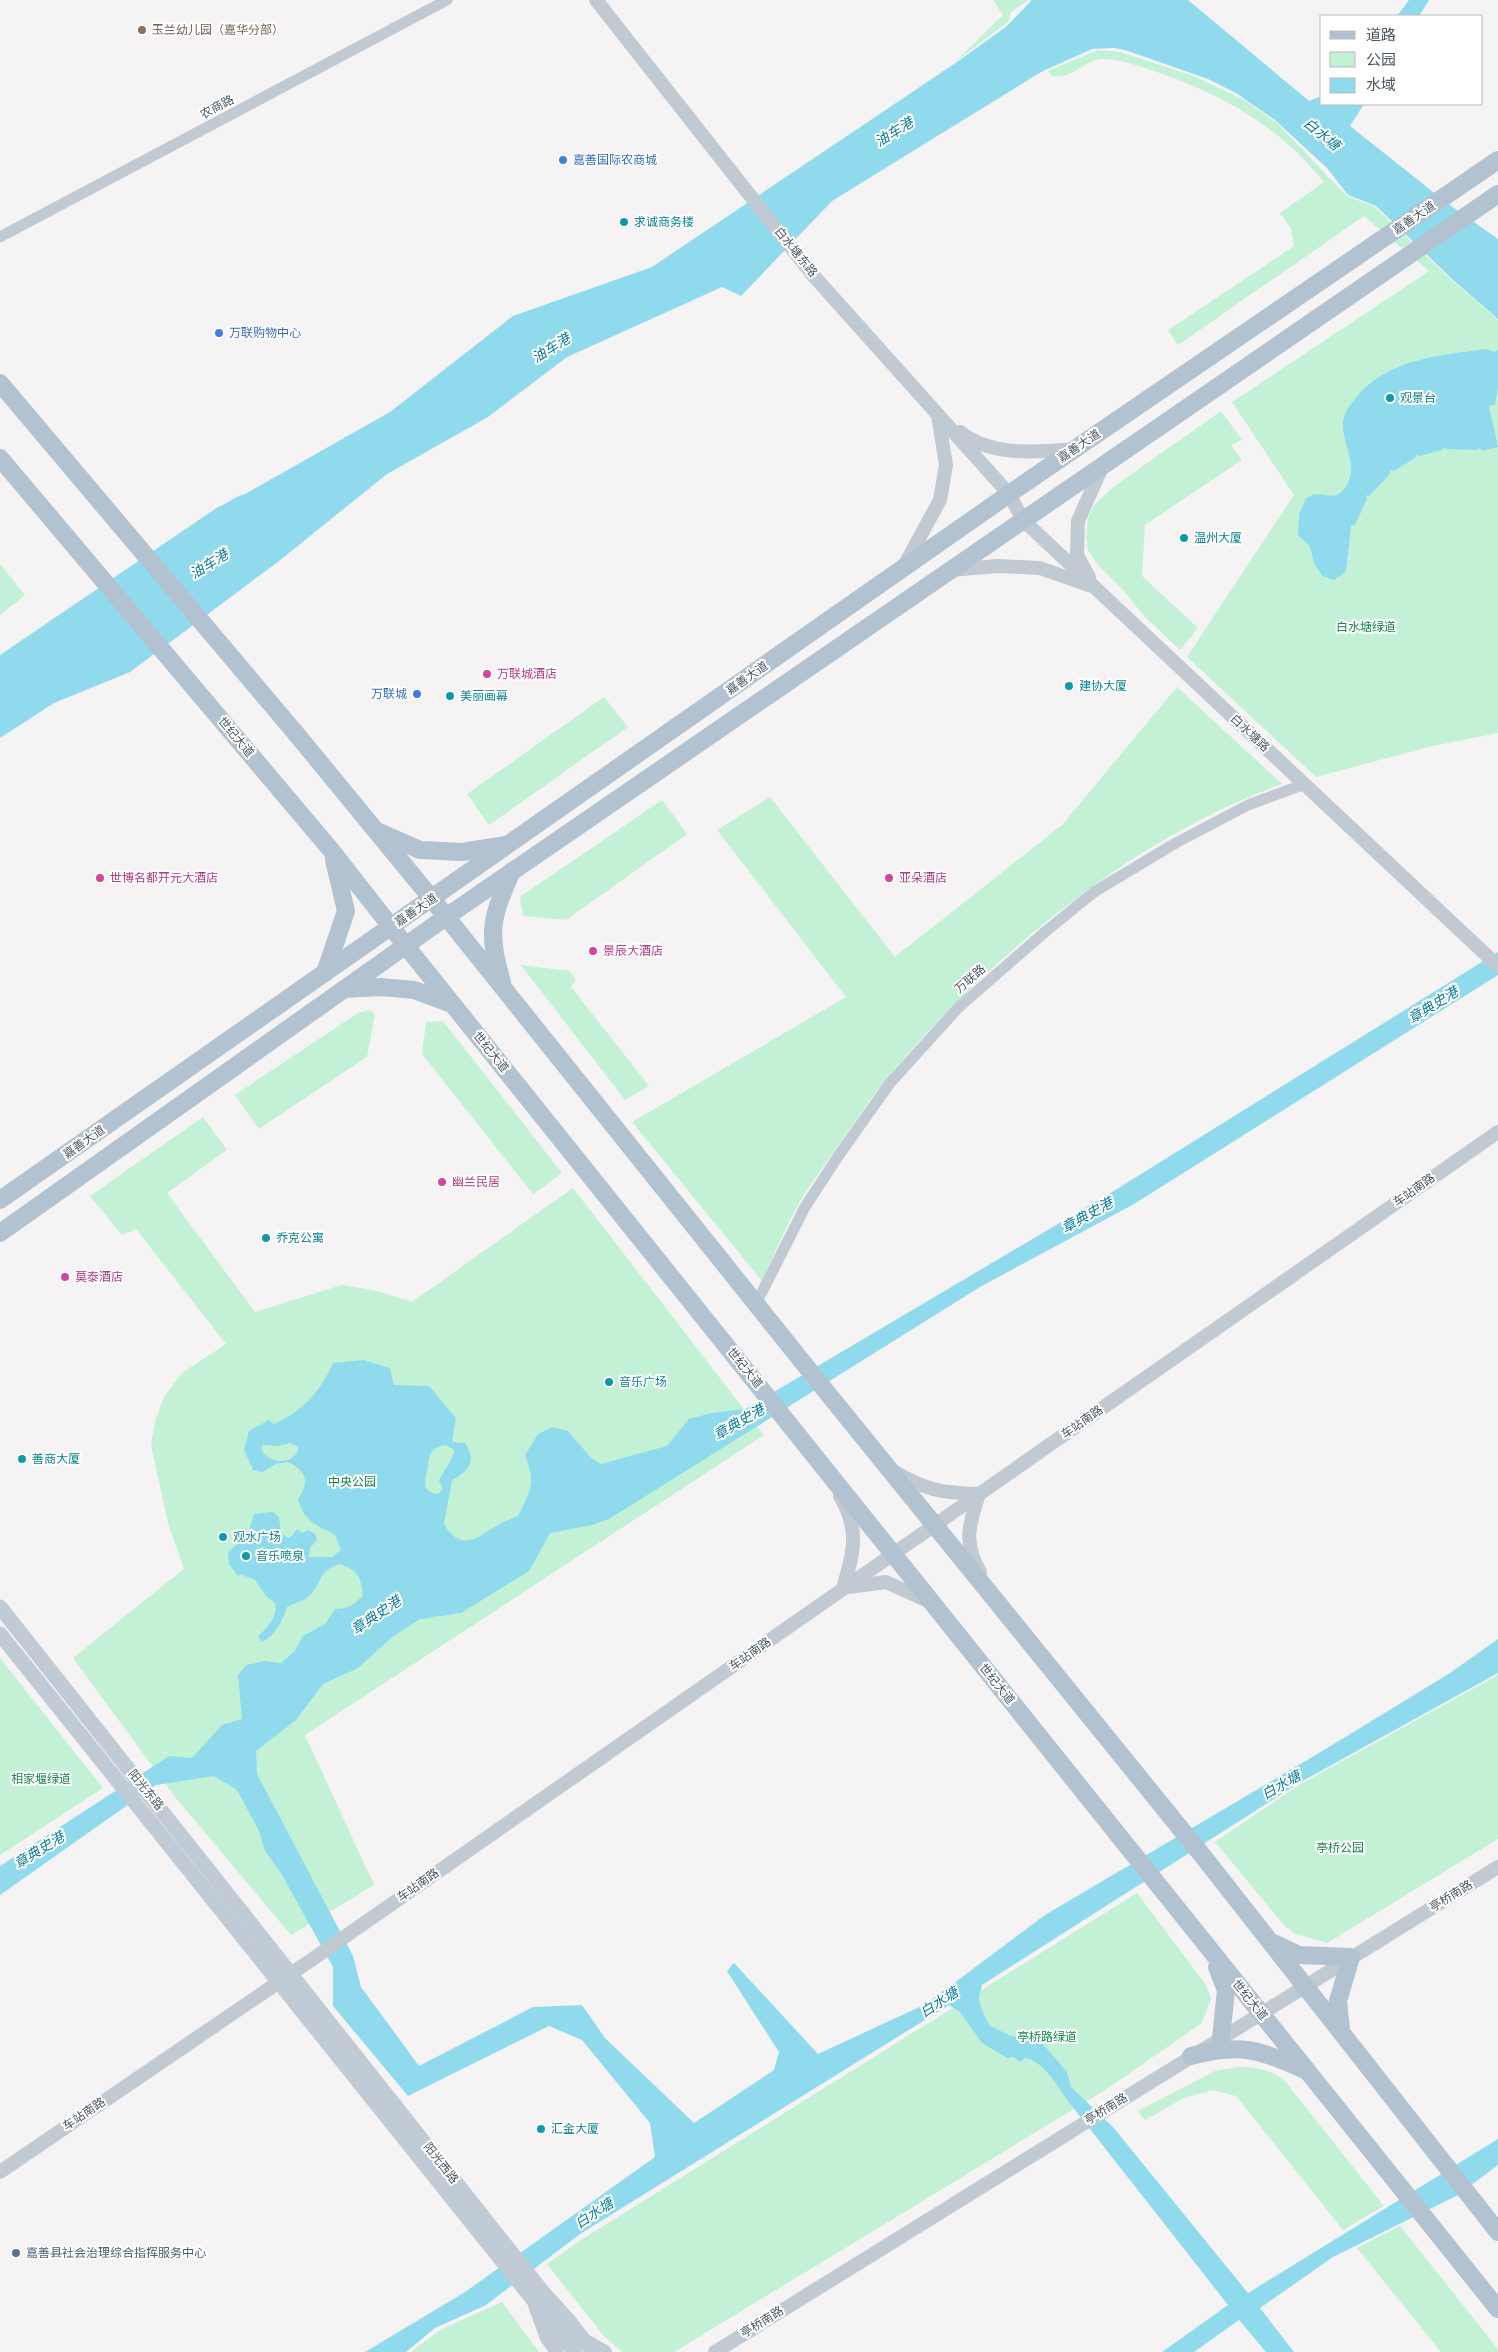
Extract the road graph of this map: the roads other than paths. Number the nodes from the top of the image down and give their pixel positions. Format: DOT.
graph roads {
  1 [pos="447,0"];
  2 [pos="596,0"];
  3 [pos="1498,160"];
  4 [pos="1496,196"];
  5 [pos="0,237"];
  6 [pos="0,383"];
  7 [pos="938,414"];
  8 [pos="1075,449"];
  9 [pos="0,458"];
  10 [pos="1103,465"];
  11 [pos="1009,494"];
  12 [pos="1023,520"];
  13 [pos="903,568"];
  14 [pos="951,570"];
  15 [pos="1096,588"];
  16 [pos="1305,784"];
  17 [pos="376,831"];
  18 [pos="509,845"];
  19 [pos="331,850"];
  20 [pos="512,871"];
  21 [pos="432,899"];
  22 [pos="446,917"];
  23 [pos="392,926"];
  24 [pos="406,946"];
  25 [pos="1498,966"];
  26 [pos="325,973"];
  27 [pos="345,989"];
  28 [pos="504,990"];
  29 [pos="452,1004"];
  30 [pos="1498,1132"];
  31 [pos="0,1200"];
  32 [pos="0,1232"];
  33 [pos="756,1304"];
  34 [pos="824,1468"];
  35 [pos="888,1468"];
  36 [pos="979,1494"];
  37 [pos="934,1525"];
  38 [pos="893,1554"];
  39 [pos="843,1588"];
  40 [pos="932,1604"];
  41 [pos="0,1607"];
  42 [pos="1002,1609"];
  43 [pos="0,1634"];
  44 [pos="1498,1867"];
  45 [pos="1271,1941"];
  46 [pos="1210,1950"];
  47 [pos="1351,1957"];
  48 [pos="285,1977"];
  49 [pos="1306,1985"];
  50 [pos="1261,2013"];
  51 [pos="1341,2031"];
  52 [pos="1221,2038"];
  53 [pos="1191,2056"];
  54 [pos="1308,2072"];
  55 [pos="0,2172"];
  56 [pos="1498,2232"];
  57 [pos="536,2294"];
  58 [pos="1498,2309"];
  59 [pos="742,2335"];
  60 [pos="584,2340"];
  61 [pos="557,2352"];
  62 [pos="575,2352"];
  63 [pos="593,2352"];
  64 [pos="605,2352"];
  65 [pos="704,2352"];
  66 [pos="714,2352"];
  67 [pos="723,2352"];
  1 -- 5 [label="street, 农商路"];
  2 -- 7 [label="street, 白水塘东路"];
  3 -- 8 [label="main road, 嘉善大道"];
  4 -- 10 [label="main road, 嘉善大道"];
  6 -- 17 [label="main road"];
  7 -- 8 [label="street"];
  7 -- 11 [label="street, 白水塘东路"];
  7 -- 13 [label="street"];
  8 -- 11 [label="main road, 嘉善大道"];
  9 -- 19 [label="main road, 世纪大道"];
  10 -- 12 [label="main road, 嘉善大道"];
  10 -- 15 [label="street"];
  11 -- 12 [label="street, 白水塘路"];
  11 -- 13 [label="main road, 嘉善大道"];
  12 -- 14 [label="main road, 嘉善大道"];
  12 -- 15 [label="street, 白水塘路"];
  13 -- 18 [label="main road, 嘉善大道"];
  14 -- 15 [label="street"];
  14 -- 20 [label="main road, 嘉善大道"];
  15 -- 16 [label="street, 白水塘路"];
  16 -- 25 [label="street, 白水塘路"];
  16 -- 33 [label="street, 万联路"];
  17 -- 18 [label="main road"];
  17 -- 21 [label="main road"];
  18 -- 21 [label="main road, 嘉善大道"];
  19 -- 23 [label="main road, 世纪大道"];
  19 -- 26 [label="main road"];
  20 -- 22 [label="main road, 嘉善大道"];
  20 -- 28 [label="main road"];
  21 -- 22 [label="main road"];
  21 -- 23 [label="main road, 嘉善大道"];
  22 -- 24 [label="main road, 嘉善大道"];
  22 -- 28 [label="main road"];
  23 -- 24 [label="main road, 世纪大道"];
  23 -- 26 [label="main road, 嘉善大道"];
  24 -- 27 [label="main road, 嘉善大道"];
  24 -- 29 [label="main road, 世纪大道"];
  26 -- 31 [label="main road, 嘉善大道"];
  27 -- 29 [label="main road"];
  27 -- 32 [label="main road, 嘉善大道"];
  28 -- 33 [label="main road"];
  29 -- 34 [label="main road, 世纪大道"];
  30 -- 36 [label="street, 车站南路"];
  33 -- 35 [label="main road"];
  34 -- 38 [label="main road, 世纪大道"];
  34 -- 39 [label="street"];
  35 -- 36 [label="street"];
  35 -- 37 [label="main road"];
  36 -- 37 [label="street, 车站南路"];
  36 -- 42 [label="street"];
  37 -- 38 [label="street, 车站南路"];
  37 -- 42 [label="main road"];
  38 -- 39 [label="street, 车站南路"];
  38 -- 40 [label="main road, 世纪大道"];
  39 -- 40 [label="street"];
  39 -- 48 [label="street, 车站南路"];
  40 -- 46 [label="main road, 世纪大道"];
  41 -- 48 [label="main road, 阳光东路"];
  42 -- 45 [label="main road"];
  43 -- 48 [label="main road, 阳光东路"];
  44 -- 47 [label="street, 亭桥南路"];
  45 -- 47 [label="main road"];
  45 -- 49 [label="main road"];
  46 -- 50 [label="main road, 世纪大道"];
  46 -- 52 [label="main road"];
  47 -- 49 [label="street, 亭桥南路"];
  47 -- 51 [label="main road"];
  48 -- 55 [label="street, 车站南路"];
  48 -- 57 [label="main road, 阳光西路"];
  49 -- 50 [label="street, 亭桥南路"];
  49 -- 51 [label="main road"];
  50 -- 52 [label="street, 亭桥南路"];
  50 -- 54 [label="main road, 世纪大道"];
  51 -- 56 [label="main road"];
  52 -- 53 [label="street, 亭桥南路"];
  53 -- 54 [label="main road"];
  53 -- 59 [label="street, 亭桥南路"];
  54 -- 58 [label="main road, 世纪大道"];
  57 -- 60 [label="main road, 阳光西路"];
  57 -- 61 [label="street"];
  57 -- 62 [label="main road, 阳光西路"];
  59 -- 65 [label="street"];
  59 -- 66 [label="street, 亭桥南路"];
  59 -- 67 [label="street"];
  60 -- 63 [label="main road, 阳光西路"];
  60 -- 64 [label="street"];
}
